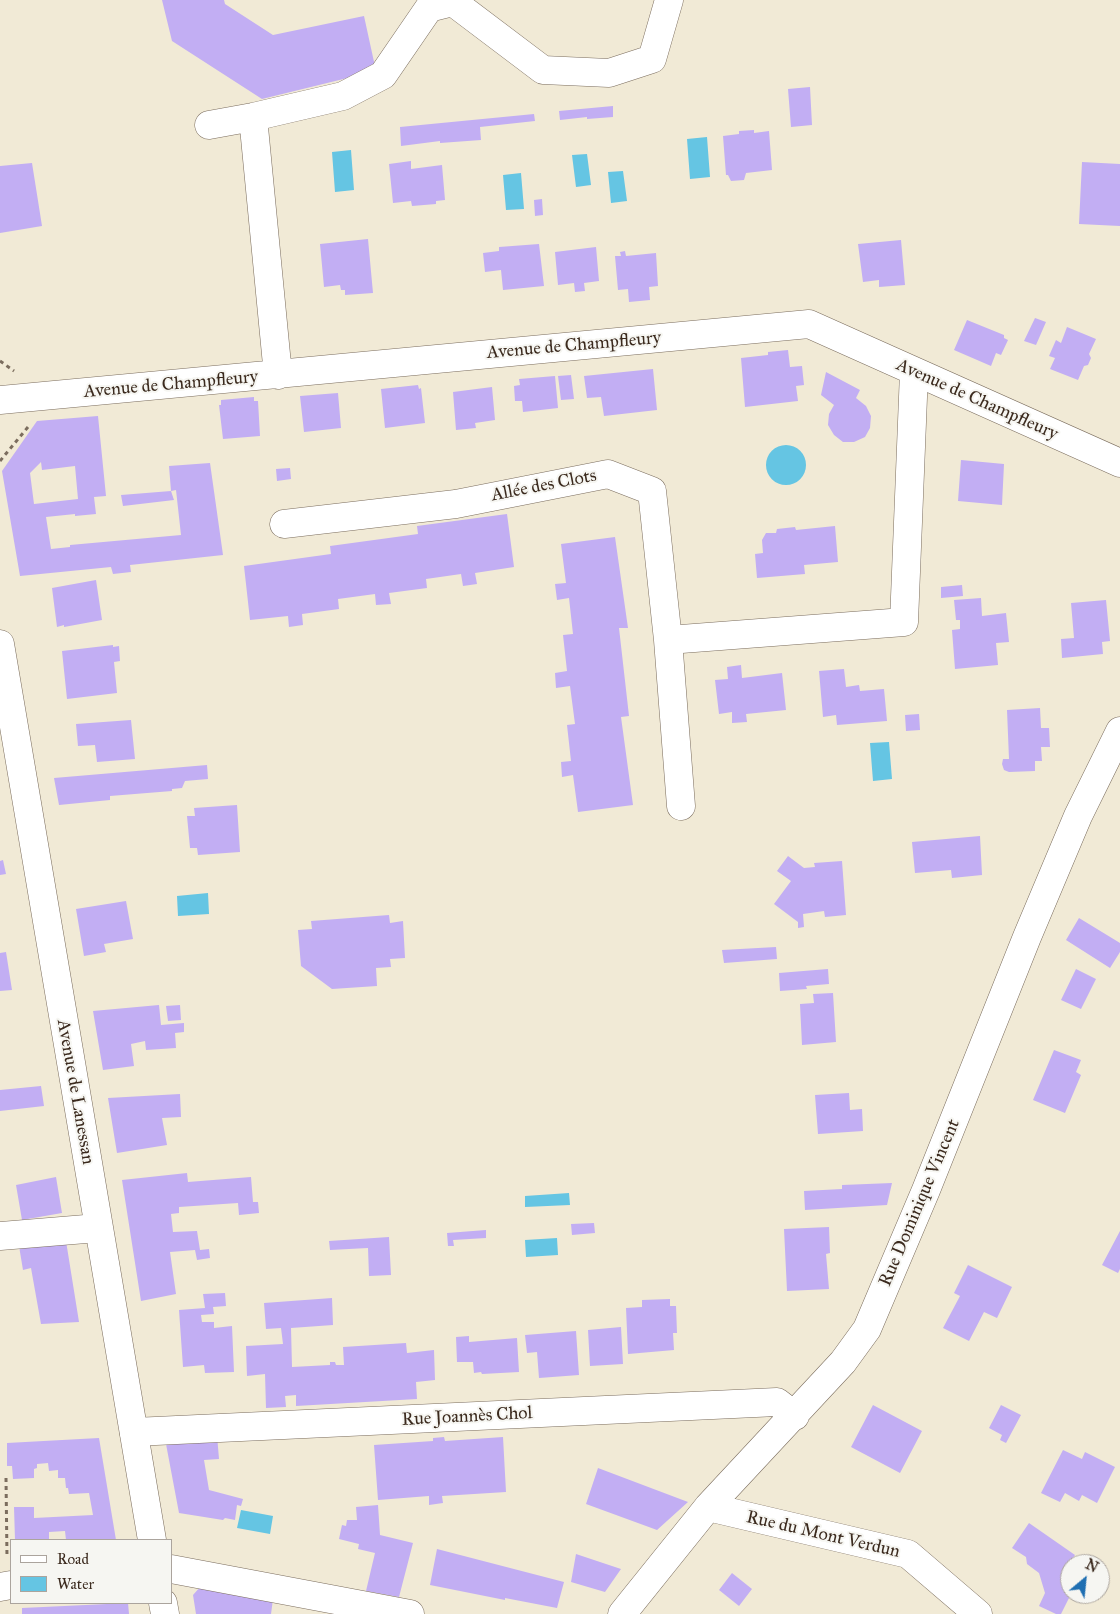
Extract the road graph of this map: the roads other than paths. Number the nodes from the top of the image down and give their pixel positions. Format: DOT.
graph roads {
  1 [pos="669,0"];
  2 [pos="253,116"];
  3 [pos="209,125"];
  4 [pos="914,372"];
  5 [pos="278,375"];
  6 [pos="0,400"];
  7 [pos="1120,463"];
  8 [pos="284,524"];
  9 [pos="668,640"];
  10 [pos="0,644"];
  11 [pos="1120,731"];
  12 [pos="681,806"];
  13 [pos="98,1228"];
  14 [pos="0,1236"];
  15 [pos="795,1416"];
  16 [pos="134,1432"];
  17 [pos="708,1508"];
  18 [pos="152,1539"];
  19 [pos="172,1570"];
  20 [pos="410,1614"];
  21 [pos="622,1614"];
  22 [pos="978,1614"];
  1 -- 2 [label="street"];
  2 -- 3 [label="street"];
  2 -- 5 [label="street"];
  4 -- 5 [label="street, Avenue de Champfleury"];
  4 -- 7 [label="street, Avenue de Champfleury"];
  4 -- 9 [label="street"];
  5 -- 6 [label="street, Avenue de Champfleury"];
  8 -- 9 [label="street, Allée des Clots"];
  9 -- 12 [label="street, Allée des Clots"];
  10 -- 13 [label="street, Avenue de Lanessan"];
  11 -- 15 [label="street, Rue Dominique Vincent"];
  13 -- 14 [label="street"];
  13 -- 16 [label="street, Avenue de Lanessan"];
  15 -- 16 [label="street, Rue Joannès Chol"];
  15 -- 17 [label="street, Rue Dominique Vincent"];
  16 -- 18 [label="street, Avenue de Lanessan"];
  17 -- 21 [label="street, Rue Dominique Vincent"];
  17 -- 22 [label="street, Rue du Mont Verdun"];
  19 -- 20 [label="street"];
}
